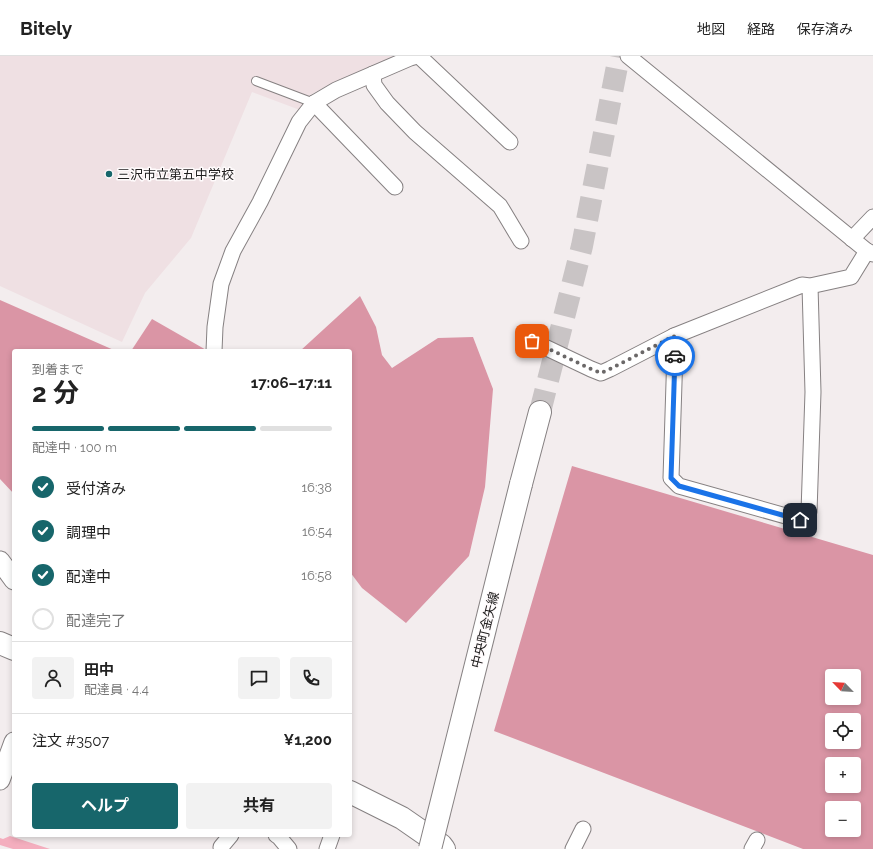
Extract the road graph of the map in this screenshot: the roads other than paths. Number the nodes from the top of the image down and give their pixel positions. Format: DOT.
graph roads {
  1 [pos="414,56"];
  2 [pos="628,56"];
  3 [pos="373,74"];
  4 [pos="256,81"];
  5 [pos="314,103"];
  6 [pos="510,142"];
  7 [pos="394,187"];
  8 [pos="873,217"];
  9 [pos="852,239"];
  10 [pos="521,241"];
  11 [pos="870,252"];
  12 [pos="810,286"];
  13 [pos="674,336"];
  14 [pos="532,341"];
  15 [pos="214,349"];
  16 [pos="540,412"];
  17 [pos="0,561"];
  18 [pos="12,577"];
  19 [pos="0,643"];
  20 [pos="12,648"];
  21 [pos="12,747"];
  22 [pos="0,780"];
  23 [pos="352,793"];
  24 [pos="583,829"];
  25 [pos="229,837"];
  26 [pos="280,837"];
  27 [pos="331,837"];
  28 [pos="221,847"];
  29 [pos="289,849"];
  30 [pos="327,849"];
  31 [pos="430,849"];
  32 [pos="444,849"];
  33 [pos="573,849"];
  1 -- 3 [label="street"];
  1 -- 6 [label="street"];
  2 -- 9 [label="street"];
  3 -- 5 [label="street"];
  3 -- 10 [label="street"];
  4 -- 5 [label="lane"];
  5 -- 7 [label="street"];
  5 -- 15 [label="street"];
  8 -- 9 [label="street"];
  9 -- 11 [label="street"];
  11 -- 12 [label="street"];
  12 -- 13 [label="street"];
  12 -- 13 [label="street"];
  13 -- 14 [label="street"];
  16 -- 31 [label="main road, 中央町金矢線, bridge"];
  17 -- 18 [label="street"];
  19 -- 20 [label="main road"];
  21 -- 22 [label="street"];
  23 -- 32 [label="main road"];
  24 -- 33 [label="street"];
  25 -- 28 [label="street"];
  26 -- 29 [label="street"];
  27 -- 30 [label="street"];
}
